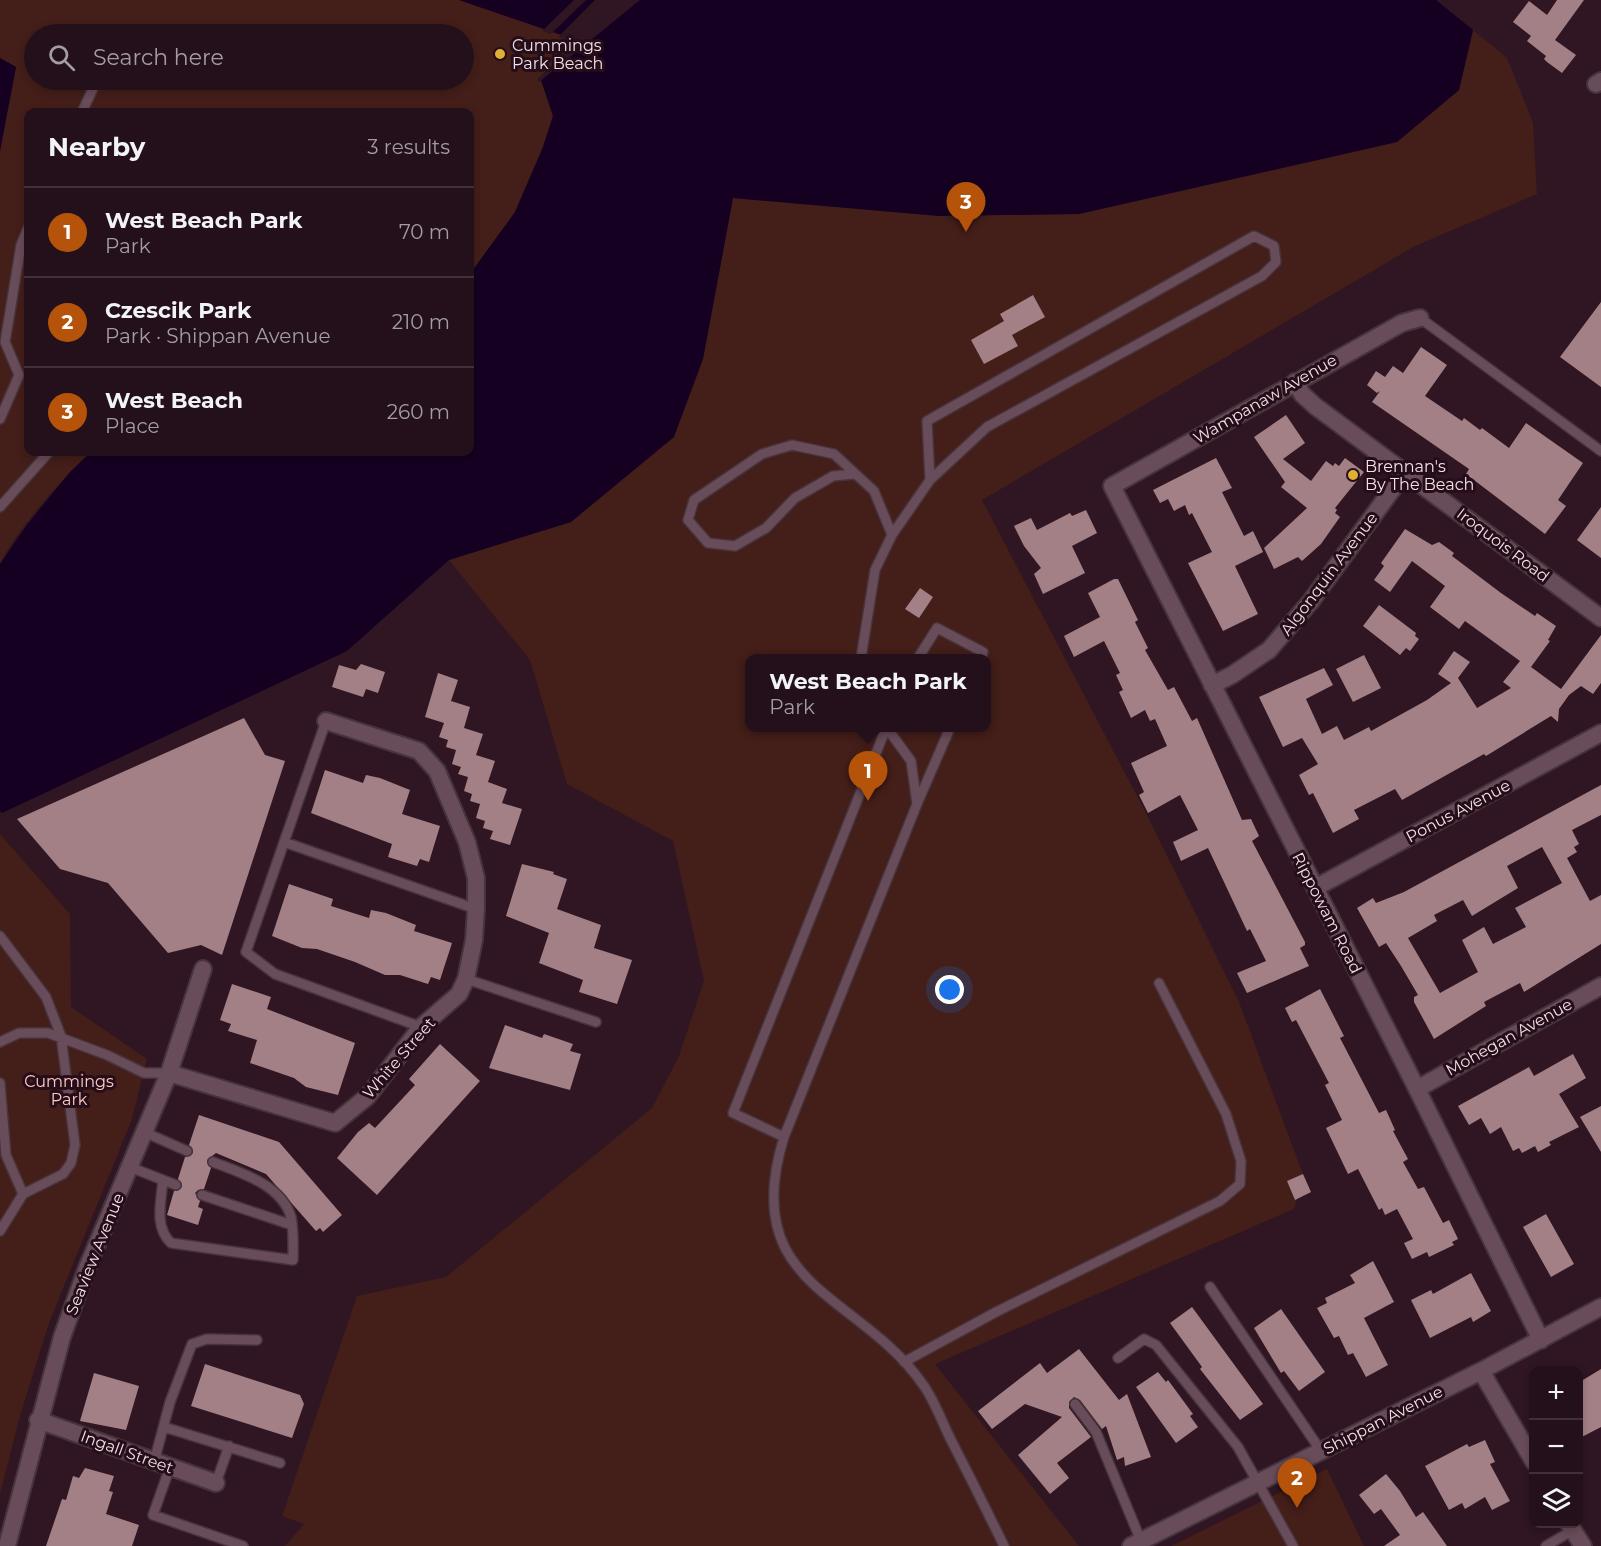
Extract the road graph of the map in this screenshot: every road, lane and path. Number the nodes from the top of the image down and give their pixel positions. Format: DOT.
graph roads {
  1 [pos="92,90"];
  2 [pos="84,108"];
  3 [pos="24,238"];
  4 [pos="1420,318"];
  5 [pos="24,372"];
  6 [pos="19,375"];
  7 [pos="1295,382"];
  8 [pos="0,419"];
  9 [pos="1601,451"];
  10 [pos="45,456"];
  11 [pos="1405,472"];
  12 [pos="855,474"];
  13 [pos="930,480"];
  14 [pos="1112,486"];
  15 [pos="0,507"];
  16 [pos="892,535"];
  17 [pos="1601,618"];
  18 [pos="862,654"];
  19 [pos="921,654"];
  20 [pos="982,654"];
  21 [pos="1212,685"];
  22 [pos="326,721"];
  23 [pos="884,732"];
  24 [pos="889,732"];
  25 [pos="948,732"];
  26 [pos="1601,733"];
  27 [pos="917,804"];
  28 [pos="284,842"];
  29 [pos="1315,888"];
  30 [pos="476,909"];
  31 [pos="0,936"];
  32 [pos="203,969"];
  33 [pos="466,979"];
  34 [pos="1159,983"];
  35 [pos="1601,986"];
  36 [pos="596,1022"];
  37 [pos="421,1028"];
  38 [pos="61,1036"];
  39 [pos="0,1042"];
  40 [pos="169,1073"];
  41 [pos="0,1083"];
  42 [pos="1417,1089"];
  43 [pos="144,1132"];
  44 [pos="783,1137"];
  45 [pos="187,1151"];
  46 [pos="213,1162"];
  47 [pos="130,1167"];
  48 [pos="163,1180"];
  49 [pos="176,1185"];
  50 [pos="23,1194"];
  51 [pos="202,1195"];
  52 [pos="292,1225"];
  53 [pos="0,1231"];
  54 [pos="1210,1287"];
  55 [pos="1601,1307"];
  56 [pos="257,1340"];
  57 [pos="1541,1340"];
  58 [pos="1118,1358"];
  59 [pos="904,1362"];
  60 [pos="1481,1371"];
  61 [pos="1075,1404"];
  62 [pos="38,1420"];
  63 [pos="164,1427"];
  64 [pos="230,1446"];
  65 [pos="1321,1451"];
  66 [pos="1529,1455"];
  67 [pos="280,1463"];
  68 [pos="162,1465"];
  69 [pos="1258,1482"];
  70 [pos="216,1483"];
  71 [pos="1570,1528"];
  72 [pos="1572,1528"];
  73 [pos="1136,1544"];
  74 [pos="7,1546"];
  75 [pos="243,1546"];
  76 [pos="1004,1546"];
  77 [pos="1293,1546"];
  78 [pos="1546,1546"];
  79 [pos="1583,1546"];
  1 -- 2 [label="lane"];
  3 -- 6 [label="lane"];
  4 -- 7 [label="street, Wampanaw Avenue"];
  4 -- 9 [label="lane"];
  5 -- 6 [label="lane"];
  6 -- 8 [label="lane"];
  7 -- 11 [label="street, Iroquois Road"];
  7 -- 14 [label="street, Wampanaw Avenue"];
  10 -- 15 [label="lane"];
  11 -- 17 [label="street, Iroquois Road"];
  11 -- 21 [label="street, Algonquin Avenue"];
  12 -- 12 [label="lane"];
  12 -- 16 [label="lane"];
  13 -- 13 [label="lane"];
  13 -- 16 [label="lane"];
  14 -- 21 [label="street, Rippowam Road"];
  16 -- 18 [label="lane"];
  19 -- 20 [label="lane"];
  21 -- 29 [label="street, Rippowam Road"];
  22 -- 28 [label="lane"];
  22 -- 30 [label="street, White Street"];
  23 -- 44 [label="lane"];
  24 -- 27 [label="lane"];
  25 -- 27 [label="lane"];
  26 -- 29 [label="street, Ponus Avenue"];
  27 -- 44 [label="lane"];
  28 -- 30 [label="lane"];
  28 -- 37 [label="lane"];
  29 -- 42 [label="street, Rippowam Road"];
  30 -- 33 [label="street, White Street"];
  31 -- 38 [label="lane"];
  32 -- 40 [label="street, Seaview Avenue"];
  33 -- 36 [label="lane"];
  33 -- 37 [label="street, White Street"];
  34 -- 59 [label="lane"];
  35 -- 42 [label="street, Mohegan Avenue"];
  37 -- 40 [label="street, White Street"];
  38 -- 39 [label="lane"];
  38 -- 40 [label="lane"];
  38 -- 50 [label="lane"];
  40 -- 43 [label="street, Seaview Avenue"];
  41 -- 50 [label="lane"];
  42 -- 57 [label="street, Rippowam Road"];
  43 -- 45 [label="lane"];
  43 -- 47 [label="street, Seaview Avenue"];
  44 -- 59 [label="lane"];
  46 -- 52 [label="lane"];
  47 -- 48 [label="lane"];
  47 -- 62 [label="street, Seaview Avenue"];
  48 -- 49 [label="lane"];
  48 -- 52 [label="lane"];
  50 -- 53 [label="lane"];
  51 -- 52 [label="lane"];
  54 -- 65 [label="lane"];
  55 -- 57 [label="street, Shippan Avenue"];
  56 -- 63 [label="lane"];
  57 -- 60 [label="street, Shippan Avenue"];
  58 -- 69 [label="lane"];
  59 -- 76 [label="lane"];
  60 -- 65 [label="street, Shippan Avenue"];
  60 -- 66 [label="street"];
  61 -- 73 [label="lane"];
  62 -- 68 [label="street, Ingall Street"];
  62 -- 74 [label="street, Seaview Avenue"];
  63 -- 64 [label="lane"];
  63 -- 68 [label="lane"];
  64 -- 67 [label="lane"];
  64 -- 70 [label="lane"];
  65 -- 69 [label="street, Shippan Avenue"];
  68 -- 70 [label="street, Ingall Street"];
  68 -- 75 [label="lane"];
  69 -- 73 [label="street, Shippan Avenue"];
  69 -- 77 [label="lane"];
  71 -- 78 [label="lane"];
  72 -- 79 [label="street"];
}
